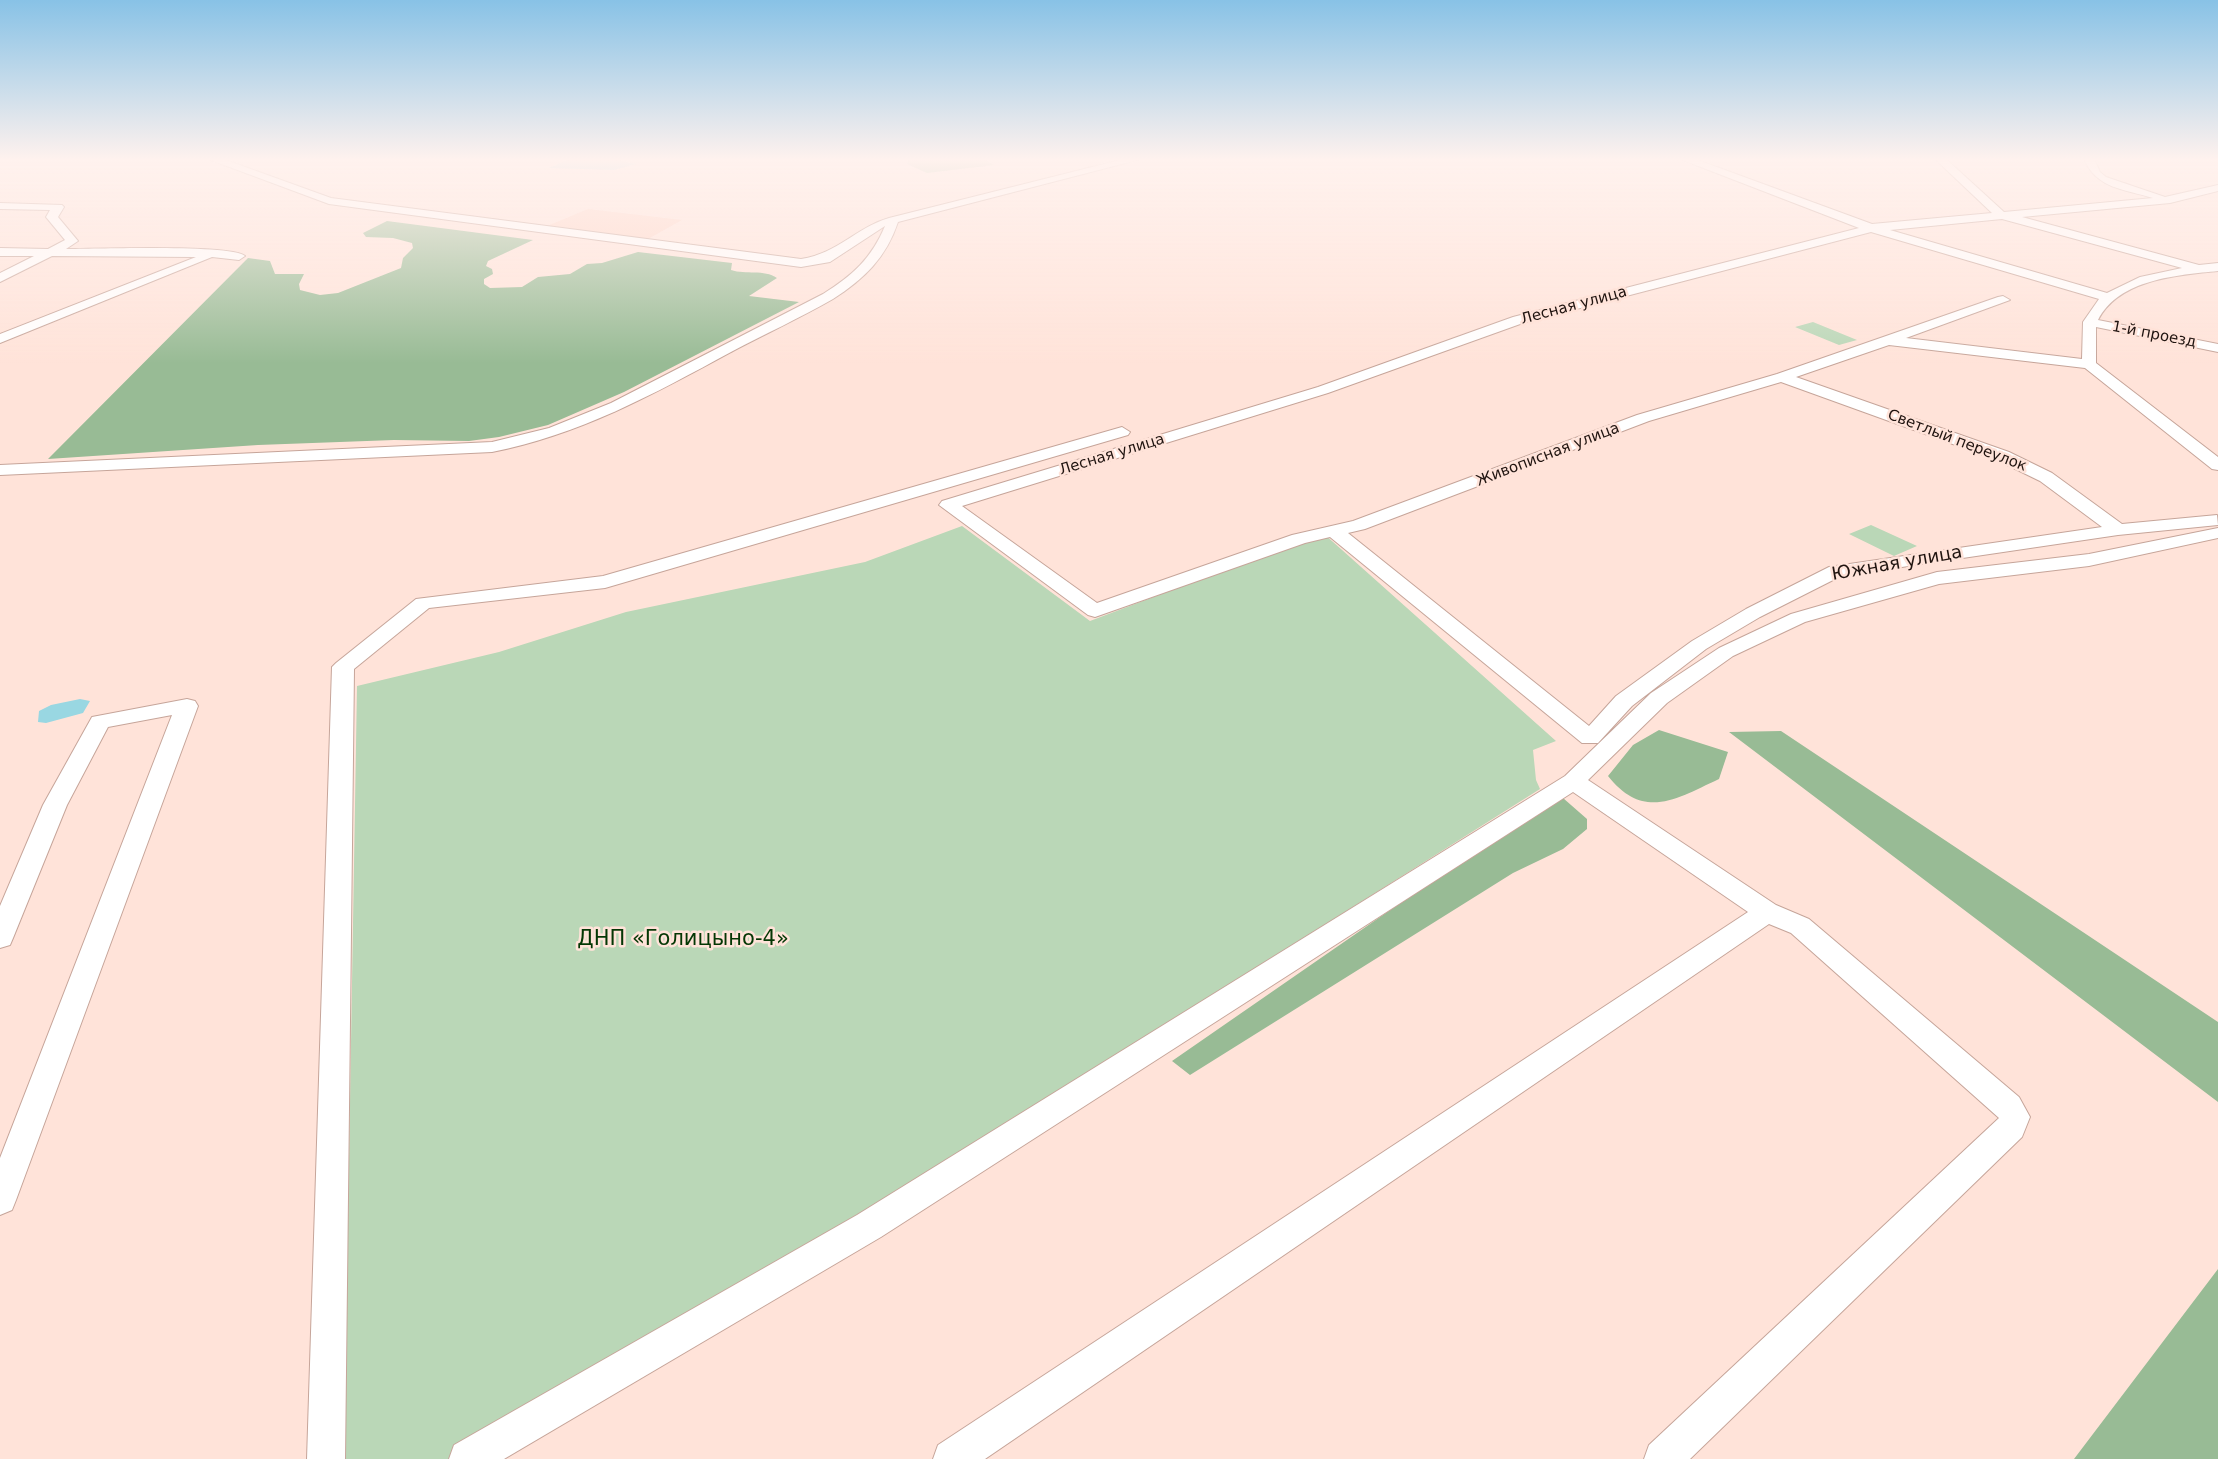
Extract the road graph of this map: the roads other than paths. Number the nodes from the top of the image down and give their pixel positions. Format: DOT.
graph roads {
  1 [pos="60,227"];
  2 [pos="528,227"];
  3 [pos="875,227"];
  4 [pos="890,227"];
  5 [pos="1880,227"];
  6 [pos="2044,227"];
  7 [pos="1871,228"];
  8 [pos="0,252"];
  9 [pos="48,253"];
  10 [pos="216,253"];
  11 [pos="239,256"];
  12 [pos="2218,267"];
  13 [pos="2198,269"];
  14 [pos="2218,275"];
  15 [pos="0,278"];
  16 [pos="2108,297"];
  17 [pos="2003,300"];
  18 [pos="0,322"];
  19 [pos="39,322"];
  20 [pos="2090,322"];
  21 [pos="0,339"];
  22 [pos="1884,340"];
  23 [pos="2218,348"];
  24 [pos="2089,364"];
  25 [pos="1782,376"];
  26 [pos="1122,432"];
  27 [pos="2184,439"];
  28 [pos="2218,445"];
  29 [pos="2218,465"];
  30 [pos="0,470"];
  31 [pos="2218,520"];
  32 [pos="2118,530"];
  33 [pos="1334,531"];
  34 [pos="2218,533"];
  35 [pos="1095,610"];
  36 [pos="1573,781"];
  37 [pos="1767,912"];
  38 [pos="0,938"];
  39 [pos="0,1200"];
  40 [pos="326,1459"];
  41 [pos="468,1459"];
  42 [pos="952,1459"];
  43 [pos="1663,1459"];
  1 -- 9 [label="street"];
  2 -- 3 [label="street"];
  4 -- 30 [label="street"];
  5 -- 7 [label="street, Лесная улица"];
  6 -- 13 [label="street"];
  7 -- 16 [label="street"];
  7 -- 35 [label="street, Лесная улица"];
  8 -- 9 [label="street"];
  9 -- 10 [label="street"];
  9 -- 15 [label="street"];
  10 -- 11 [label="street"];
  10 -- 19 [label="street"];
  12 -- 13 [label="street"];
  13 -- 14 [label="street"];
  13 -- 16 [label="street"];
  16 -- 20 [label="street"];
  17 -- 22 [label="street, Живописная улица"];
  18 -- 19 [label="street"];
  19 -- 21 [label="street"];
  20 -- 23 [label="street, 1-й проезд"];
  20 -- 24 [label="street"];
  22 -- 24 [label="street"];
  22 -- 25 [label="street, Живописная улица"];
  24 -- 27 [label="street"];
  25 -- 32 [label="street, Светлый переулок"];
  25 -- 33 [label="street, Живописная улица"];
  26 -- 40 [label="street"];
  27 -- 28 [label="street"];
  27 -- 29 [label="street"];
  31 -- 32 [label="street, Южная улица"];
  32 -- 33 [label="street, Южная улица"];
  33 -- 35 [label="street, Живописная улица"];
  34 -- 36 [label="street"];
  36 -- 37 [label="street"];
  36 -- 41 [label="street"];
  37 -- 42 [label="street"];
  37 -- 43 [label="street"];
  38 -- 39 [label="street"];
}
